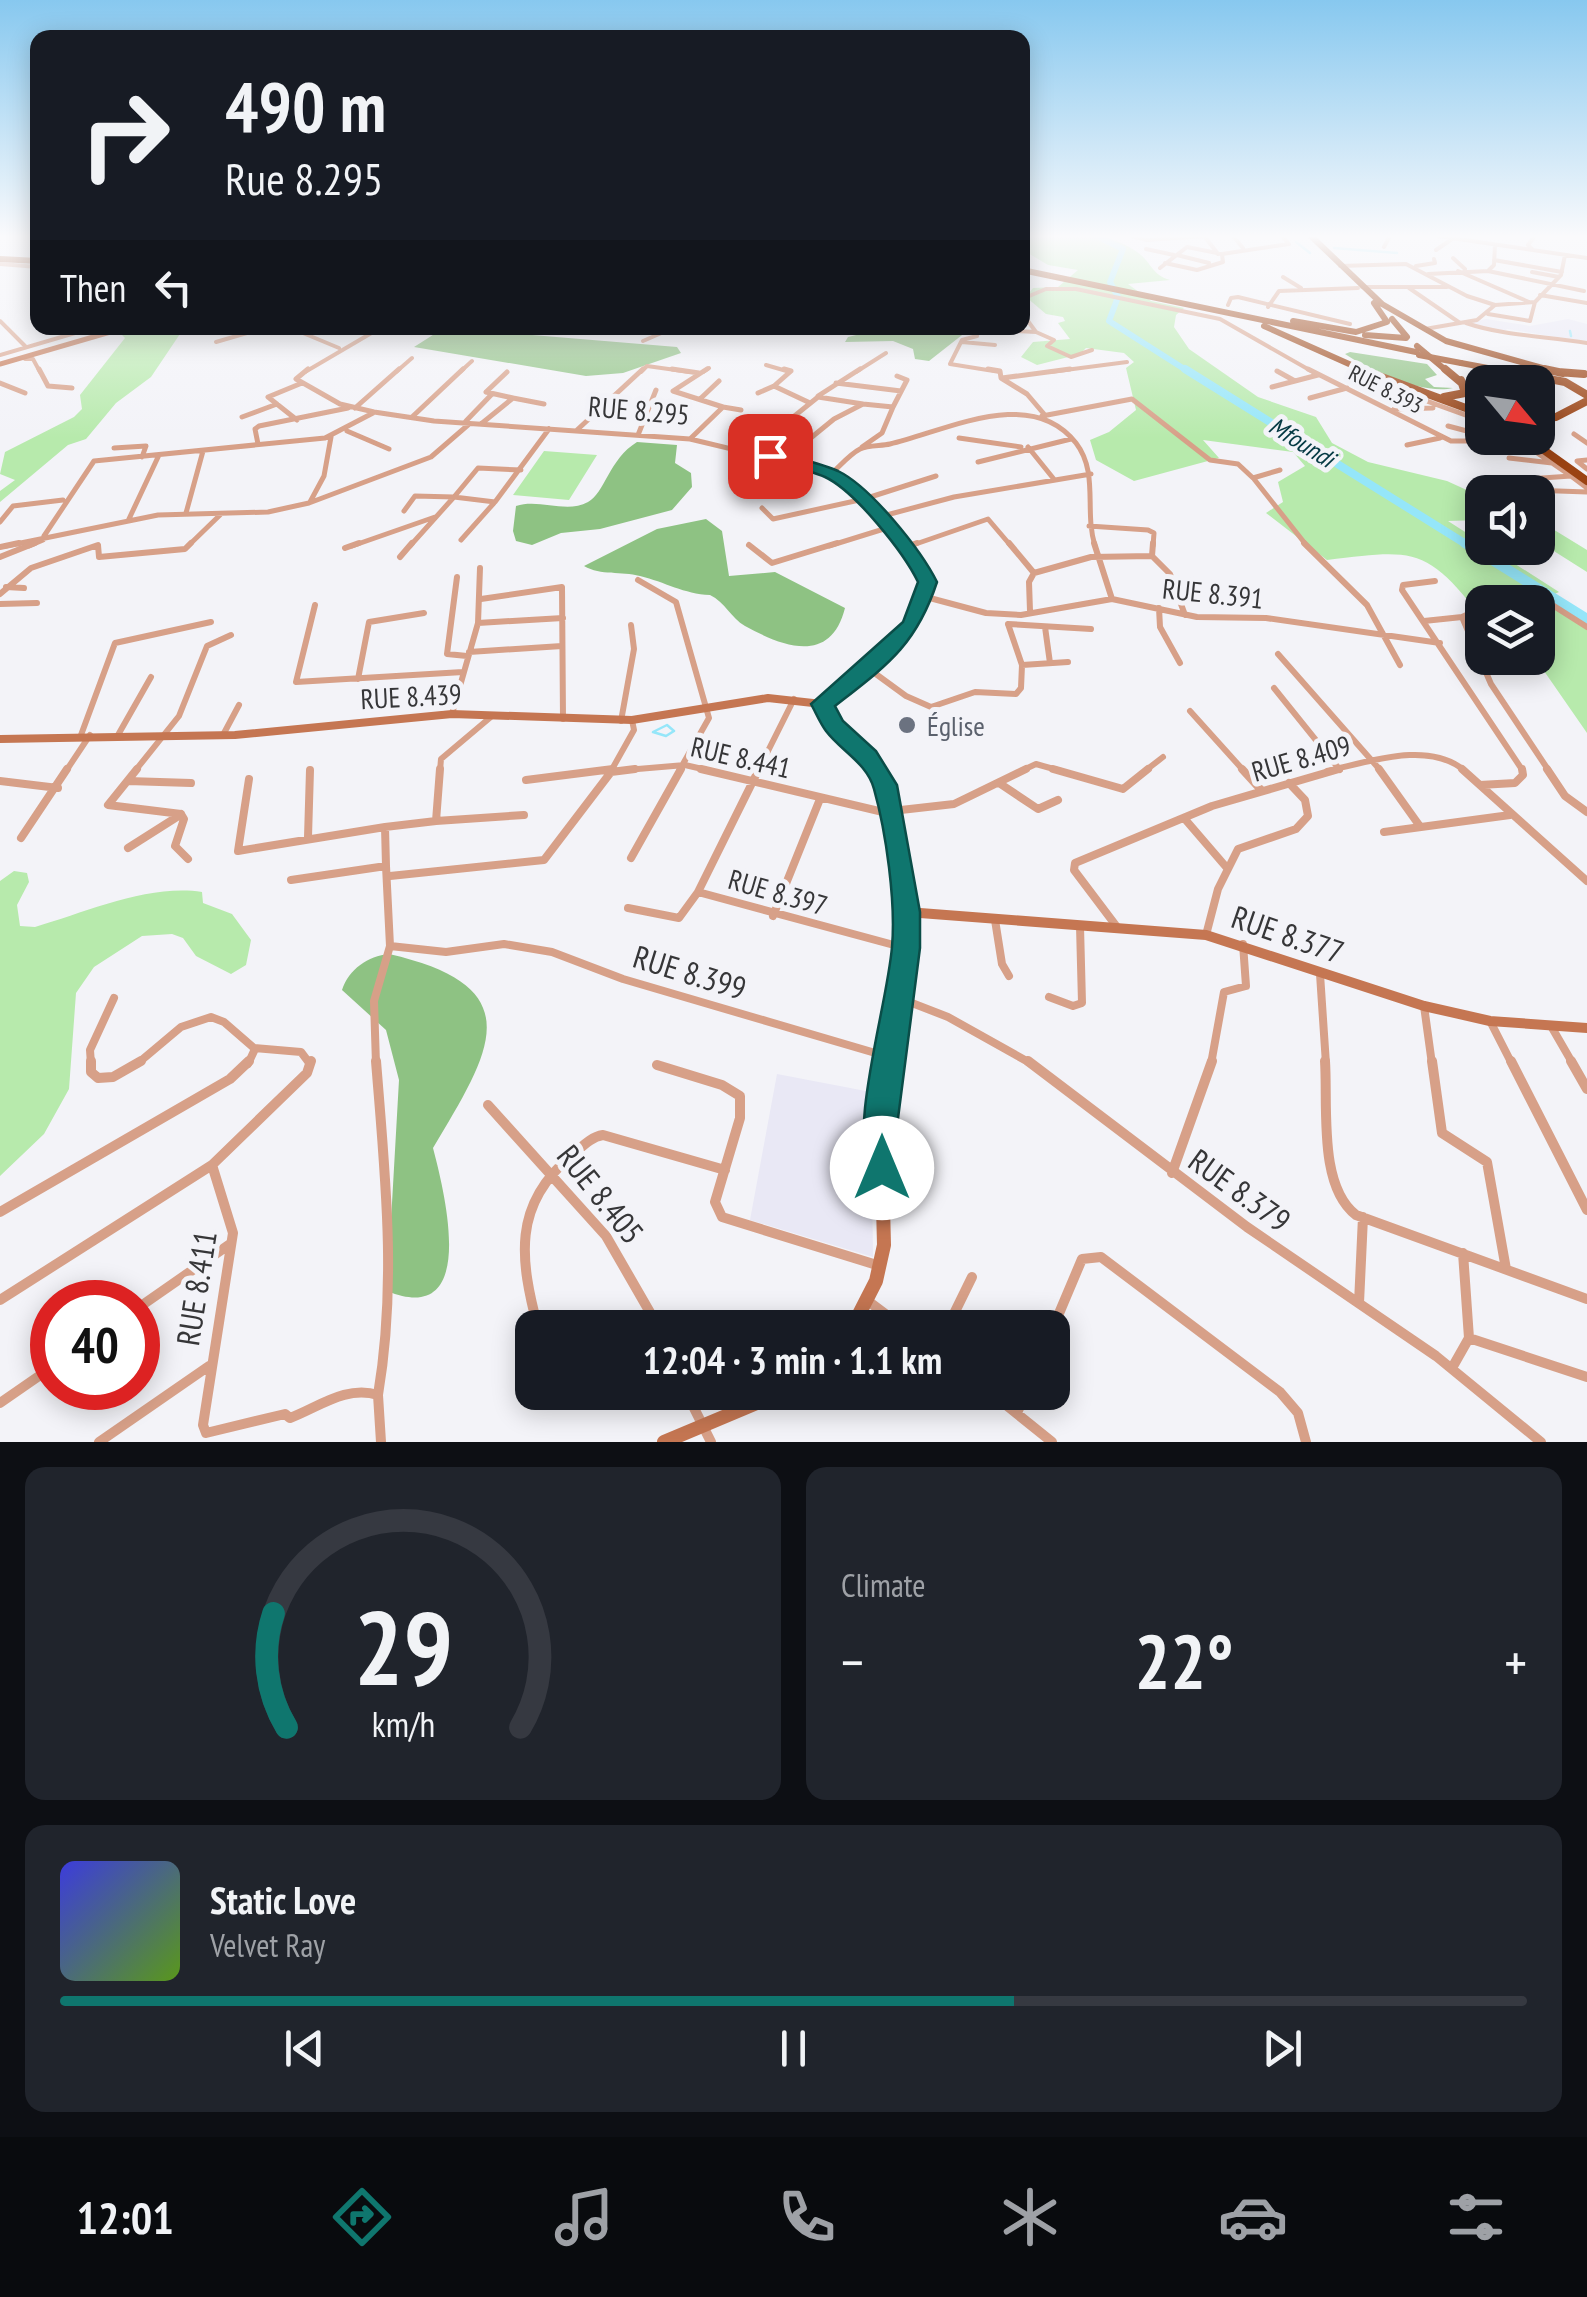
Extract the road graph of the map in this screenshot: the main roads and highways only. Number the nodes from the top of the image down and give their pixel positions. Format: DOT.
graph roads {
  1 [pos="1189,303"];
  2 [pos="1203,303"];
  3 [pos="1208,303"];
  4 [pos="1377,303"];
  5 [pos="1200,306"];
  6 [pos="1280,326"];
  7 [pos="1334,328"];
  8 [pos="1406,338"];
  9 [pos="1424,338"];
  10 [pos="1433,345"];
  11 [pos="1381,349"];
  12 [pos="1416,351"];
  13 [pos="1481,355"];
  14 [pos="1458,359"];
  15 [pos="1481,365"];
  16 [pos="1563,372"];
  17 [pos="1555,374"];
  18 [pos="1586,376"];
  19 [pos="1465,379"];
  20 [pos="1461,380"];
  21 [pos="1555,380"];
  22 [pos="1465,383"];
  23 [pos="1587,398"];
  24 [pos="1465,411"];
  25 [pos="1555,417"];
  26 [pos="1555,453"];
  27 [pos="1548,455"];
  28 [pos="1587,481"];
  1 -- 5 [label="highway"];
  2 -- 12 [label="highway"];
  3 -- 7 [label="highway"];
  4 -- 7 [label="highway"];
  4 -- 8 [label="highway"];
  4 -- 9 [label="highway"];
  4 -- 13 [label="highway"];
  5 -- 6 [label="highway"];
  5 -- 24 [label="highway"];
  6 -- 11 [label="highway"];
  6 -- 12 [label="highway"];
  7 -- 8 [label="highway"];
  8 -- 9 [label="highway"];
  8 -- 12 [label="highway"];
  9 -- 10 [label="highway"];
  10 -- 12 [label="highway"];
  10 -- 13 [label="highway"];
  10 -- 19 [label="highway"];
  11 -- 12 [label="highway"];
  11 -- 20 [label="highway"];
  12 -- 14 [label="highway, bridge"];
  12 -- 20 [label="highway"];
  13 -- 16 [label="highway"];
  14 -- 15 [label="highway"];
  14 -- 16 [label="highway"];
  14 -- 18 [label="highway"];
  16 -- 18 [label="highway"];
  17 -- 18 [label="highway"];
  20 -- 22 [label="highway"];
  21 -- 23 [label="highway"];
  23 -- 25 [label="highway"];
  26 -- 28 [label="highway"];
  27 -- 28 [label="highway"];
}
